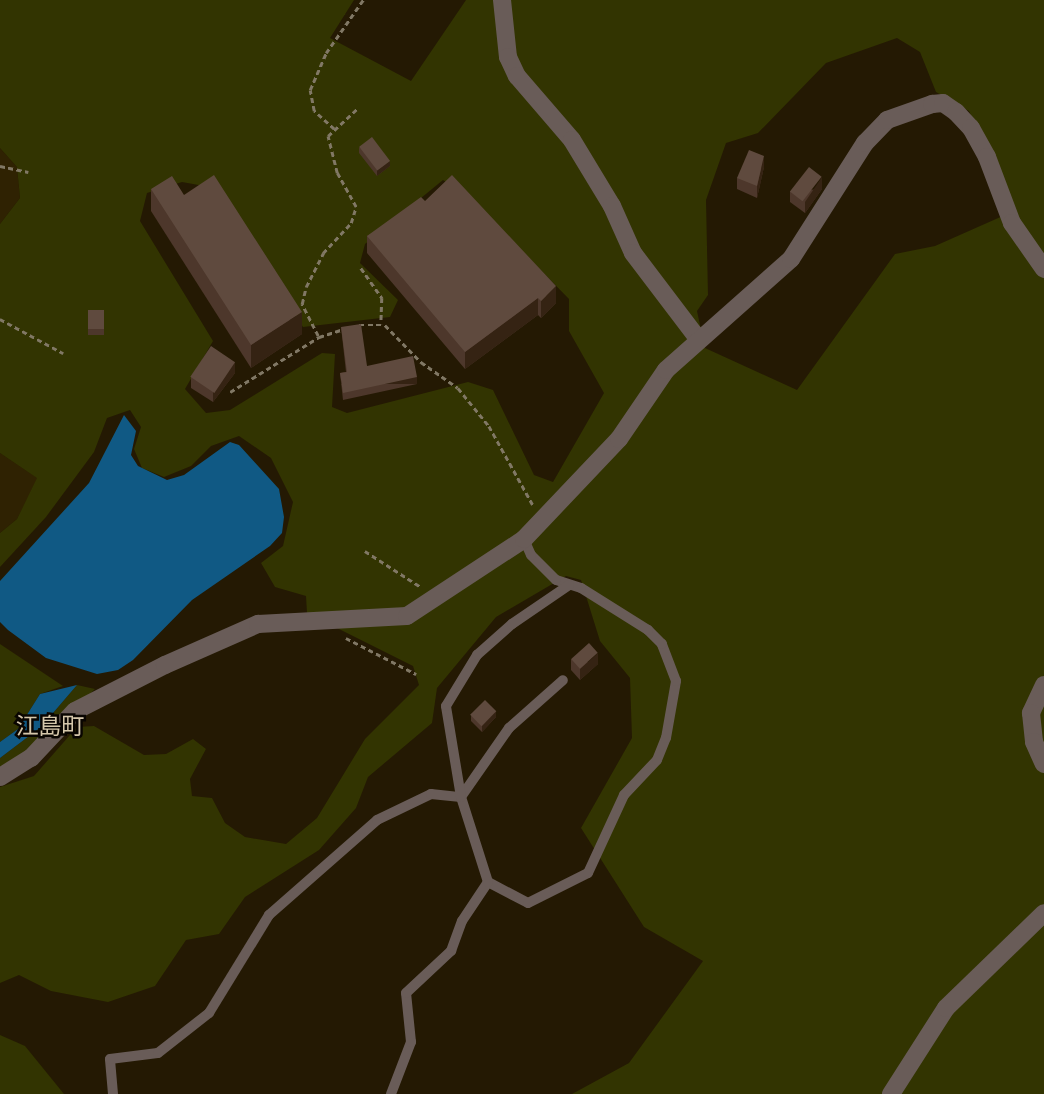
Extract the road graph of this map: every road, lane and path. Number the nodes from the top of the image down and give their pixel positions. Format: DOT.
graph roads {
  1 [pos="363,0"];
  2 [pos="502,0"];
  3 [pos="359,107"];
  4 [pos="334,129"];
  5 [pos="0,166"];
  6 [pos="28,172"];
  7 [pos="361,268"];
  8 [pos="1044,269"];
  9 [pos="0,319"];
  10 [pos="381,324"];
  11 [pos="319,337"];
  12 [pos="699,340"];
  13 [pos="63,353"];
  14 [pos="230,392"];
  15 [pos="542,520"];
  16 [pos="524,539"];
  17 [pos="365,551"];
  18 [pos="569,585"];
  19 [pos="434,600"];
  20 [pos="337,635"];
  21 [pos="416,674"];
  22 [pos="563,680"];
  23 [pos="1044,685"];
  24 [pos="1044,764"];
  25 [pos="0,777"];
  26 [pos="461,797"];
  27 [pos="488,882"];
  28 [pos="1044,913"];
  29 [pos="113,1094"];
  30 [pos="391,1094"];
  31 [pos="891,1094"];
  1 -- 4 [label="path"];
  2 -- 12 [label="street"];
  3 -- 4 [label="path"];
  4 -- 11 [label="path"];
  5 -- 6 [label="path"];
  7 -- 10 [label="path"];
  8 -- 12 [label="street"];
  9 -- 13 [label="path"];
  10 -- 11 [label="path"];
  10 -- 15 [label="path"];
  11 -- 14 [label="path"];
  12 -- 15 [label="street"];
  15 -- 16 [label="street"];
  16 -- 18 [label="lane"];
  16 -- 19 [label="street"];
  17 -- 19 [label="path"];
  18 -- 26 [label="lane"];
  18 -- 27 [label="lane"];
  19 -- 25 [label="street"];
  20 -- 21 [label="path"];
  22 -- 26 [label="lane"];
  23 -- 24 [label="street"];
  26 -- 27 [label="lane"];
  26 -- 29 [label="lane"];
  27 -- 30 [label="lane"];
  28 -- 31 [label="street"];
}
